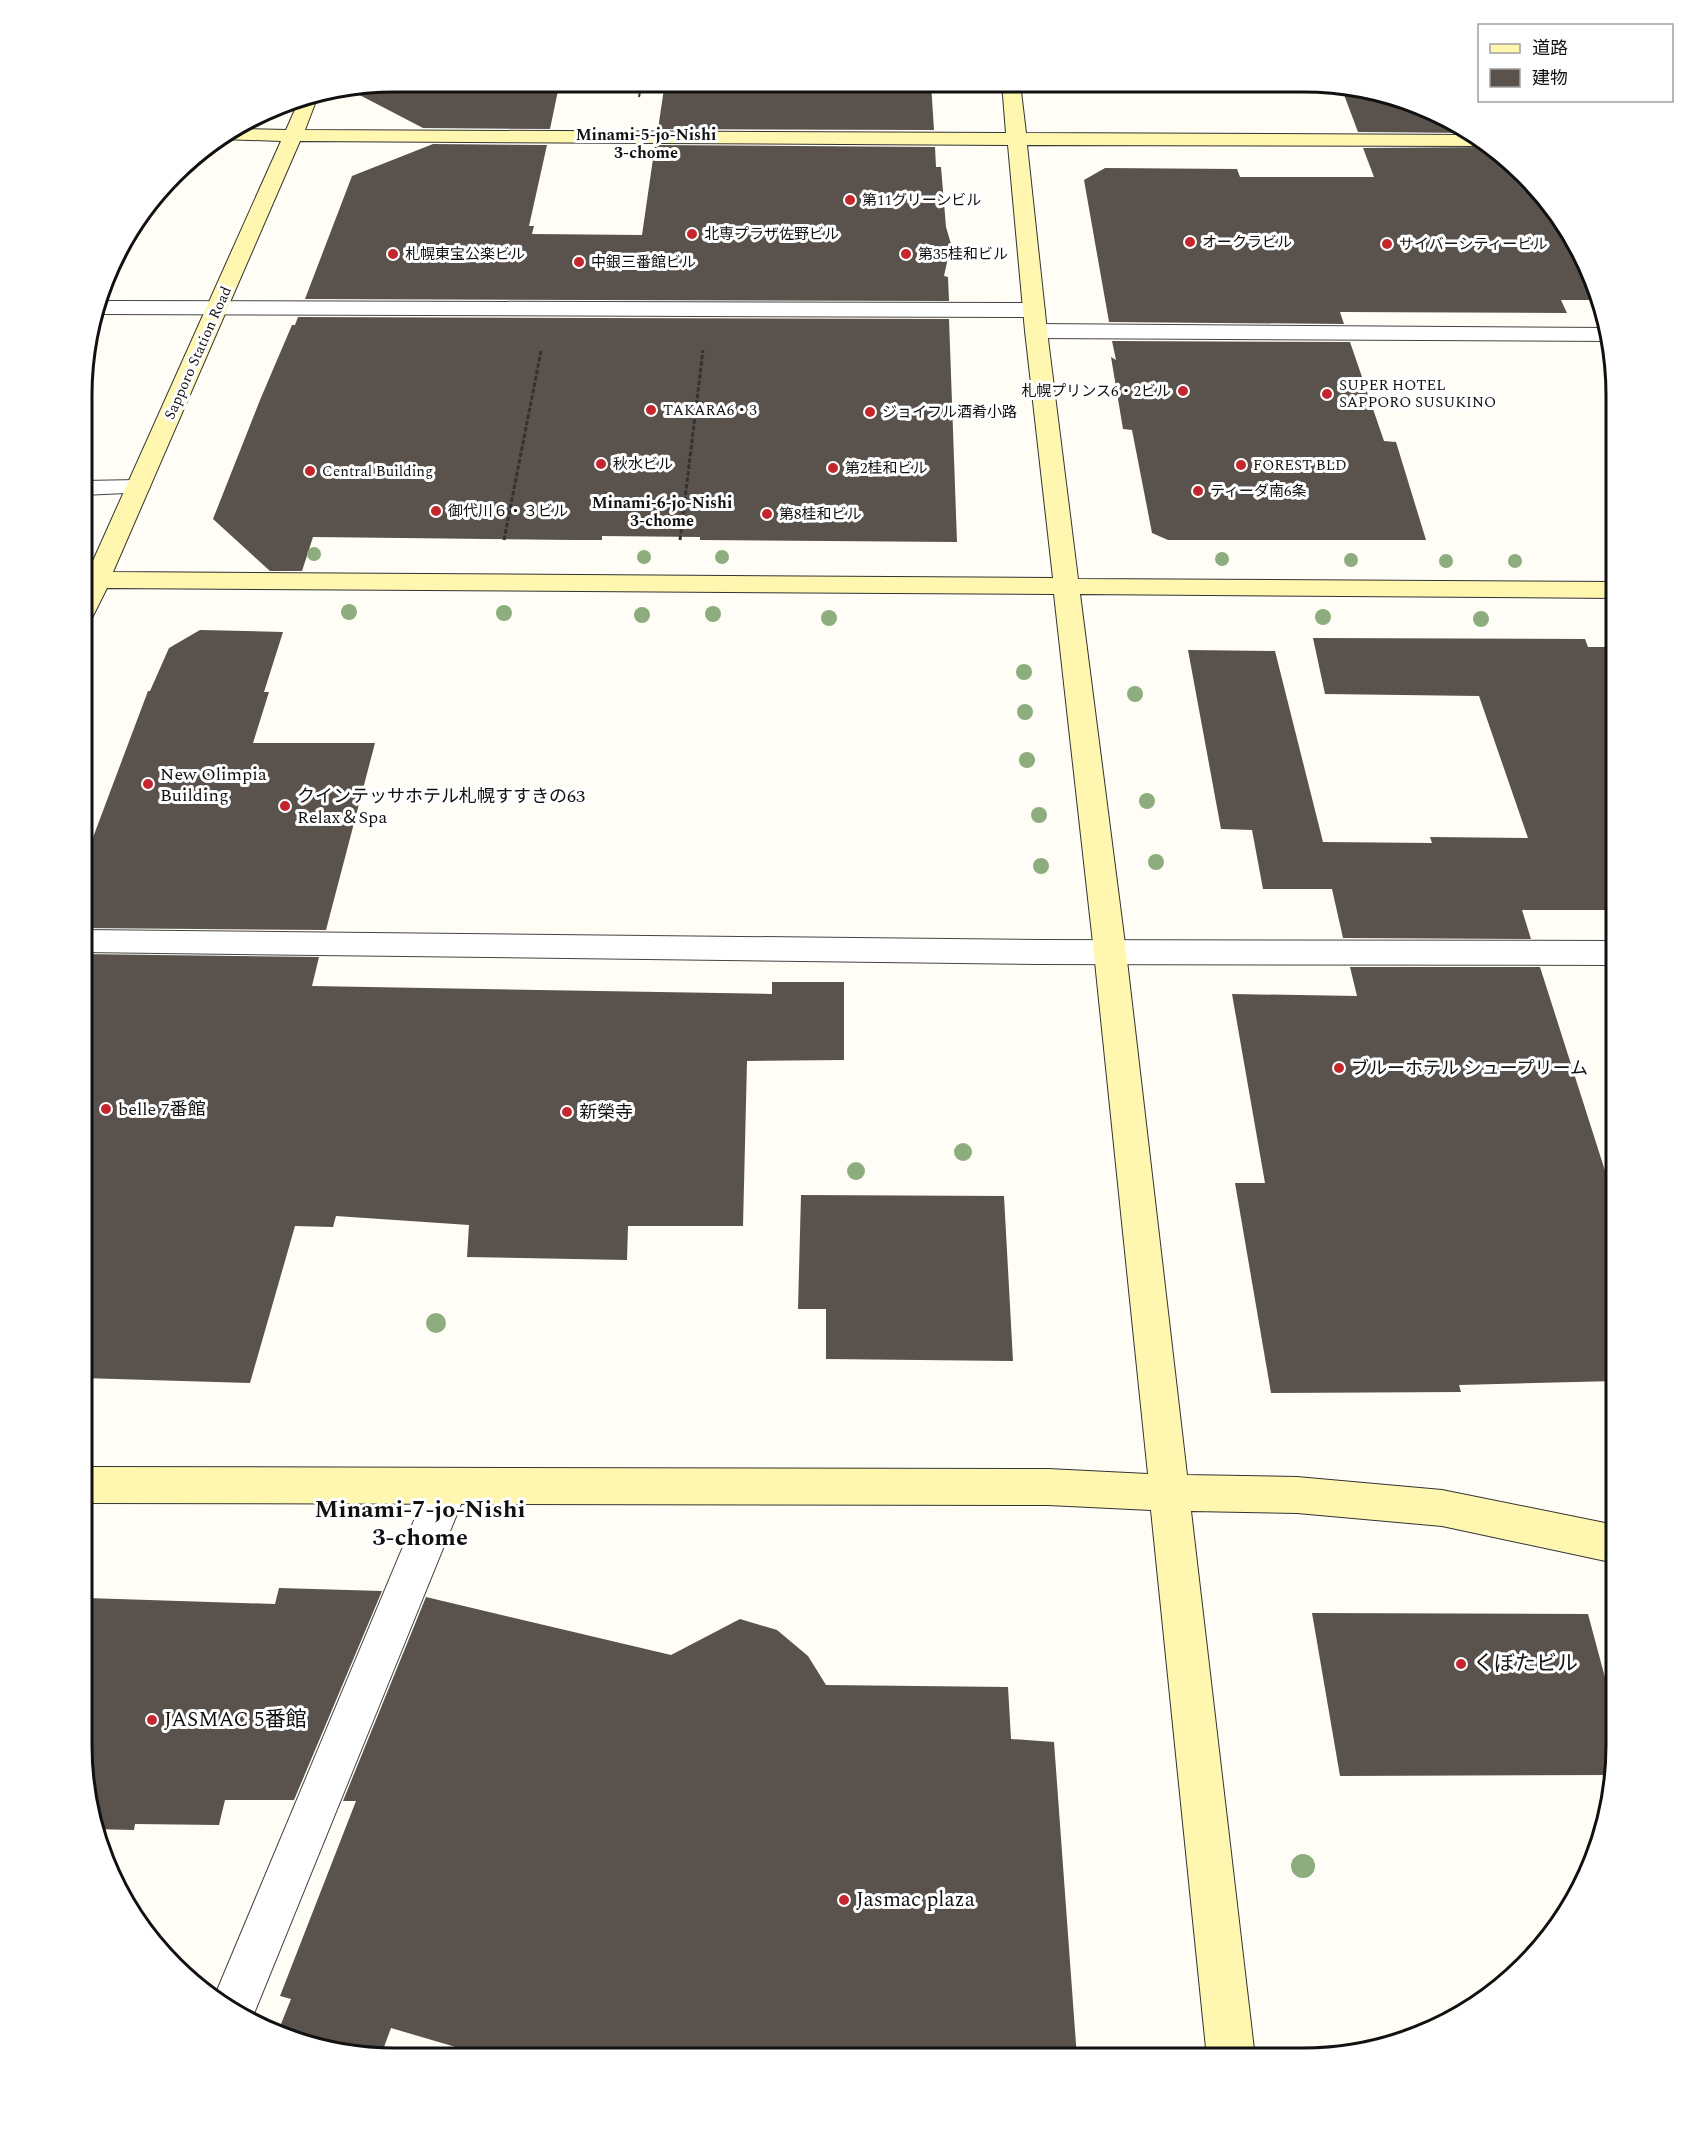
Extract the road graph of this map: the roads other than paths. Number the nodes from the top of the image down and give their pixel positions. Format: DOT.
graph roads {
  1 [pos="1012,92"];
  2 [pos="306,105"];
  3 [pos="238,135"];
  4 [pos="293,135"];
  5 [pos="1018,139"];
  6 [pos="1468,141"];
  7 [pos="105,308"];
  8 [pos="217,309"];
  9 [pos="1035,321"];
  10 [pos="1600,335"];
  11 [pos="92,488"];
  12 [pos="138,488"];
  13 [pos="92,576"];
  14 [pos="92,580"];
  15 [pos="1067,588"];
  16 [pos="1606,590"];
  17 [pos="92,941"];
  18 [pos="1110,952"];
  19 [pos="1606,953"];
  20 [pos="92,1485"];
  21 [pos="448,1488"];
  22 [pos="1168,1493"];
  23 [pos="1606,1542"];
  24 [pos="235,2003"];
  25 [pos="1230,2049"];
  1 -- 5 [label="street"];
  2 -- 4 [label="street, Sapporo Station Road"];
  3 -- 4 [label="street"];
  4 -- 5 [label="street"];
  4 -- 8 [label="street, Sapporo Station Road"];
  5 -- 6 [label="street"];
  5 -- 9 [label="street"];
  7 -- 8 [label="street"];
  8 -- 9 [label="street"];
  8 -- 12 [label="street, Sapporo Station Road"];
  9 -- 10 [label="street"];
  9 -- 15 [label="street"];
  11 -- 12 [label="street"];
  12 -- 13 [label="street, Sapporo Station Road"];
  14 -- 15 [label="street"];
  15 -- 16 [label="street"];
  15 -- 18 [label="street"];
  17 -- 18 [label="street"];
  18 -- 19 [label="street"];
  18 -- 22 [label="street"];
  20 -- 21 [label="street"];
  21 -- 22 [label="street"];
  21 -- 24 [label="street"];
  22 -- 23 [label="street"];
  22 -- 25 [label="street"];
}
